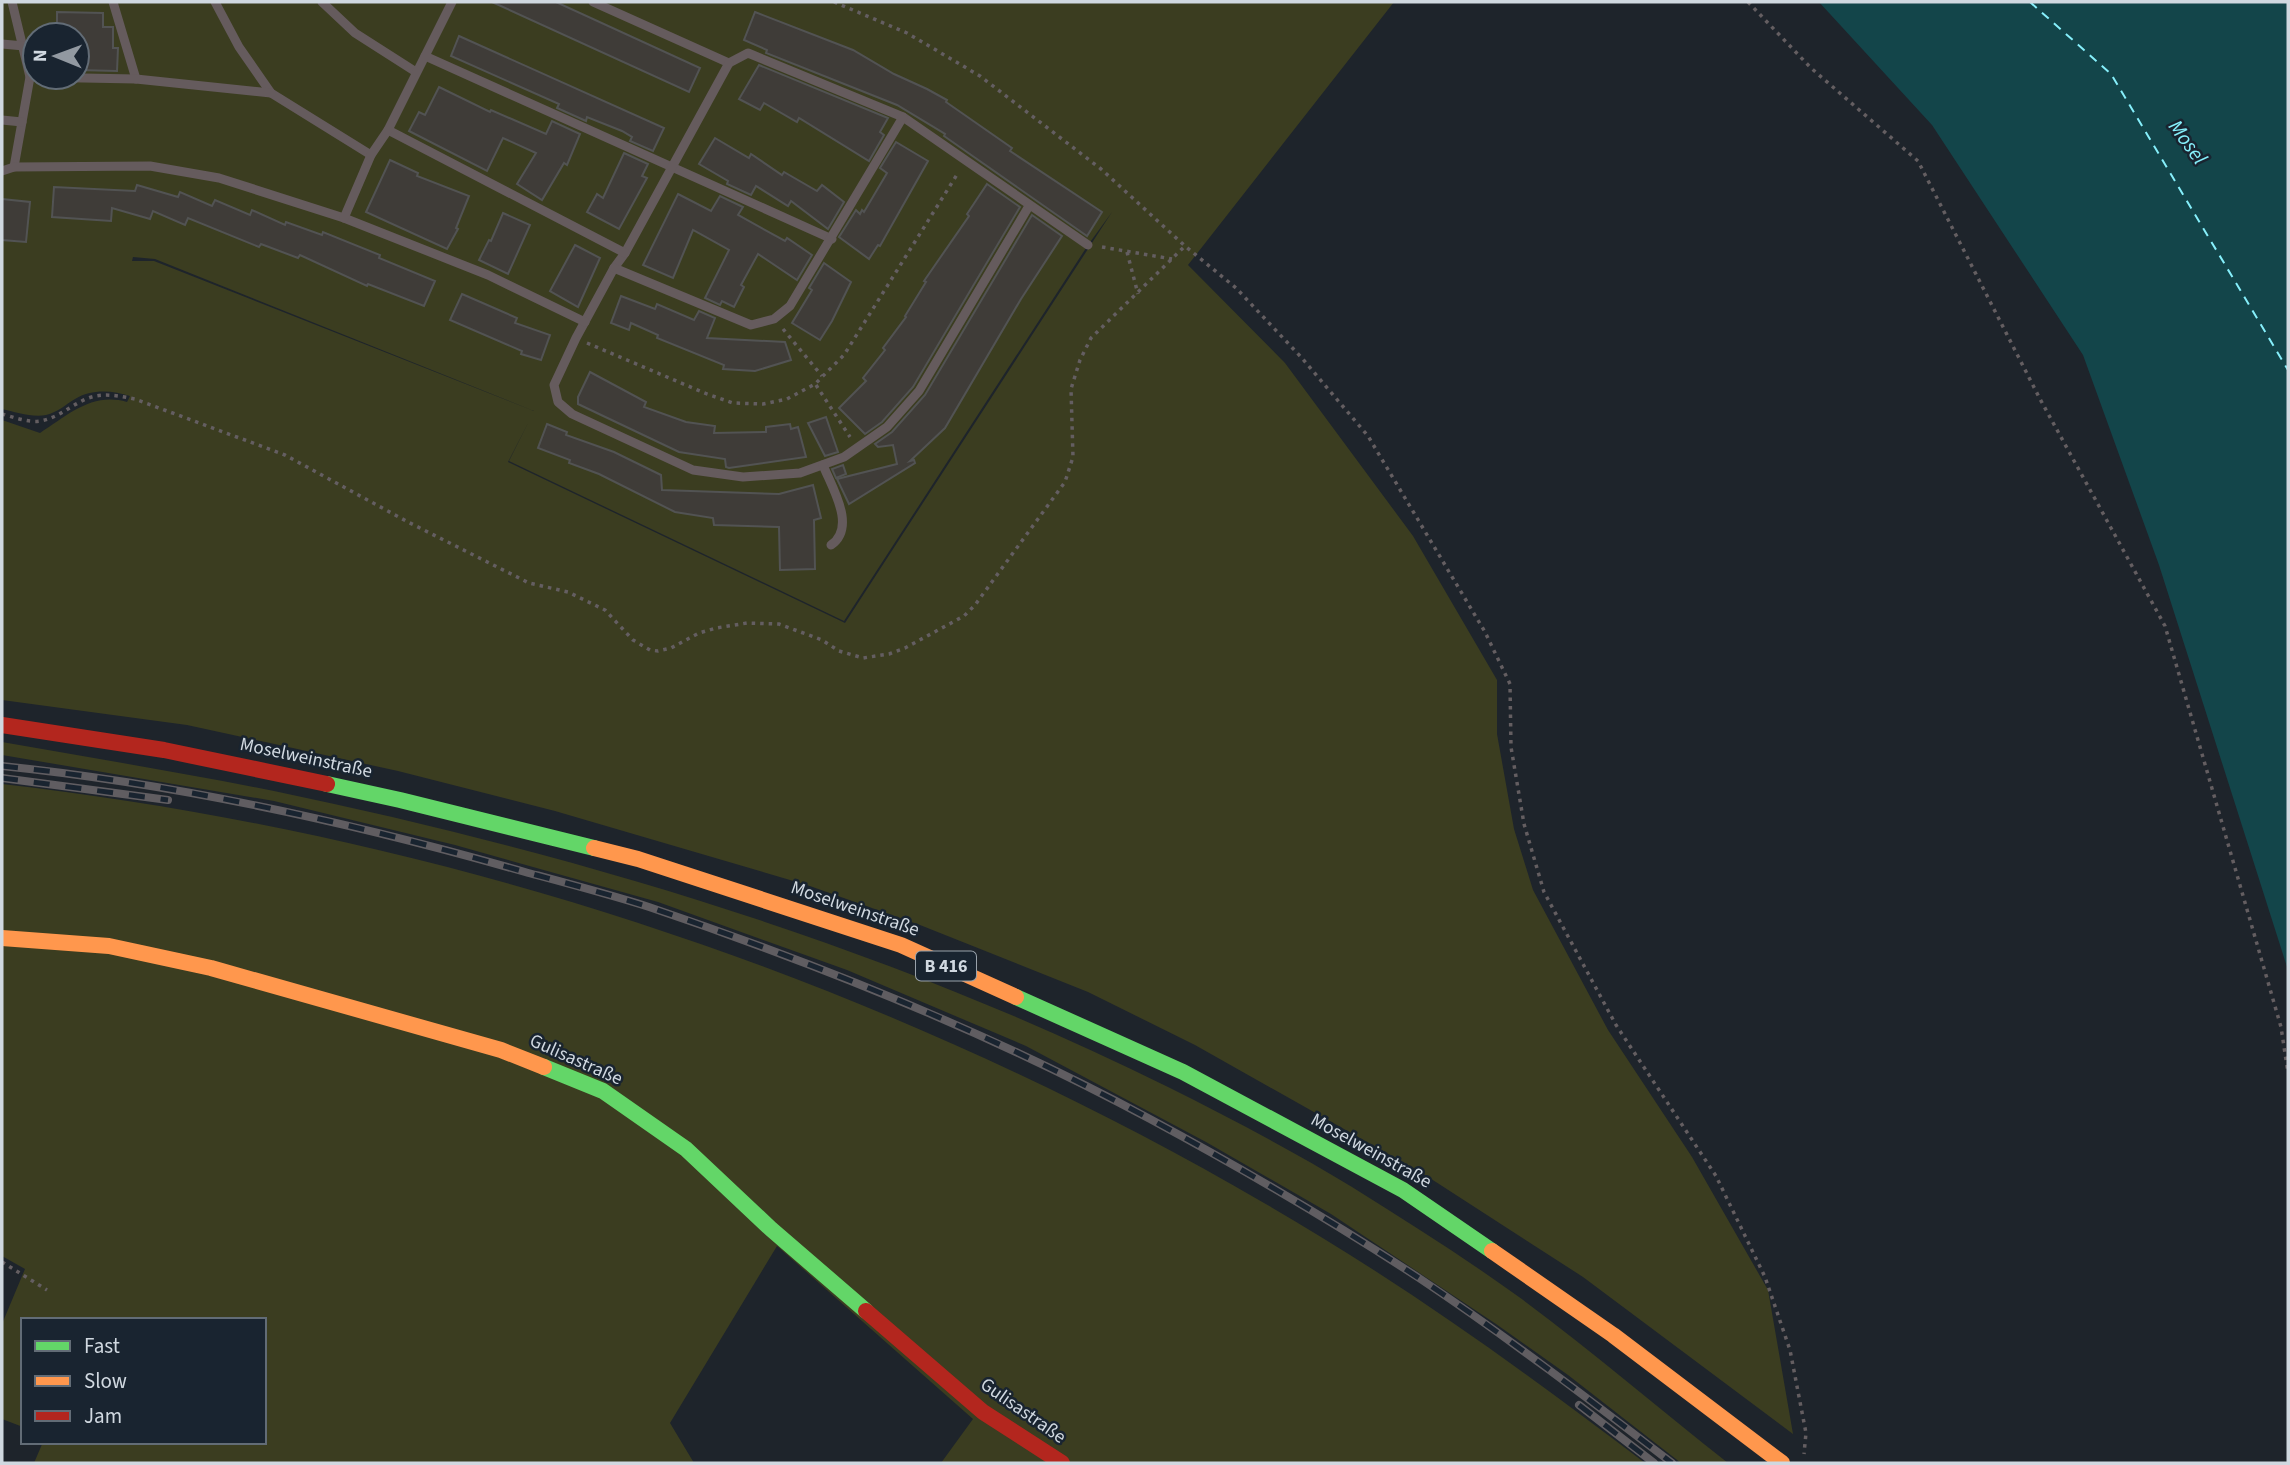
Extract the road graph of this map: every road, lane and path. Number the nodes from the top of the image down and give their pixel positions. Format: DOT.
graph roads {
  1 [pos="12,2"];
  2 [pos="113,2"];
  3 [pos="215,2"];
  4 [pos="322,2"];
  5 [pos="452,2"];
  6 [pos="593,2"];
  7 [pos="834,2"];
  8 [pos="1748,2"];
  9 [pos="21,35"];
  10 [pos="2,44"];
  11 [pos="21,46"];
  12 [pos="425,56"];
  13 [pos="729,63"];
  14 [pos="416,72"];
  15 [pos="91,78"];
  16 [pos="136,79"];
  17 [pos="28,91"];
  18 [pos="271,93"];
  19 [pos="903,117"];
  20 [pos="2,120"];
  21 [pos="22,122"];
  22 [pos="388,130"];
  23 [pos="371,155"];
  24 [pos="965,161"];
  25 [pos="672,166"];
  26 [pos="14,167"];
  27 [pos="2,171"];
  28 [pos="1029,206"];
  29 [pos="344,218"];
  30 [pos="832,239"];
  31 [pos="1088,245"];
  32 [pos="1185,246"];
  33 [pos="1126,251"];
  34 [pos="625,253"];
  35 [pos="1172,259"];
  36 [pos="614,268"];
  37 [pos="1138,294"];
  38 [pos="774,319"];
  39 [pos="585,322"];
  40 [pos="576,338"];
  41 [pos="822,376"];
  42 [pos="815,384"];
  43 [pos="2,414"];
  44 [pos="858,447"];
  45 [pos="823,465"];
  46 [pos="831,545"];
  47 [pos="2,725"];
  48 [pos="2,937"];
  49 [pos="2288,1073"];
  50 [pos="2,1262"];
  51 [pos="47,1290"];
  52 [pos="1062,1463"];
  53 [pos="1782,1463"];
  54 [pos="1803,1463"];
  1 -- 9 [label="lane"];
  2 -- 16 [label="lane"];
  3 -- 18 [label="lane"];
  4 -- 14 [label="lane"];
  5 -- 12 [label="lane"];
  6 -- 13 [label="lane"];
  7 -- 32 [label="path"];
  8 -- 49 [label="path"];
  10 -- 11 [label="lane"];
  12 -- 14 [label="lane"];
  12 -- 25 [label="lane"];
  13 -- 19 [label="lane"];
  13 -- 25 [label="lane"];
  14 -- 22 [label="lane"];
  15 -- 16 [label="lane"];
  16 -- 18 [label="lane"];
  17 -- 21 [label="lane"];
  18 -- 23 [label="lane"];
  19 -- 24 [label="lane"];
  19 -- 30 [label="lane"];
  20 -- 21 [label="lane"];
  21 -- 26 [label="lane"];
  22 -- 23 [label="lane"];
  22 -- 34 [label="lane"];
  23 -- 29 [label="lane"];
  24 -- 28 [label="lane"];
  24 -- 41 [label="path"];
  25 -- 30 [label="lane"];
  25 -- 34 [label="lane"];
  26 -- 27 [label="lane"];
  26 -- 29 [label="lane"];
  28 -- 31 [label="lane"];
  28 -- 44 [label="lane"];
  29 -- 39 [label="lane"];
  30 -- 38 [label="lane"];
  31 -- 33 [label="path"];
  32 -- 35 [label="path"];
  32 -- 54 [label="path"];
  33 -- 35 [label="path"];
  33 -- 37 [label="path"];
  34 -- 36 [label="lane"];
  35 -- 37 [label="path"];
  36 -- 38 [label="lane"];
  36 -- 39 [label="lane"];
  37 -- 43 [label="path"];
  38 -- 41 [label="path"];
  39 -- 40 [label="lane"];
  40 -- 42 [label="path"];
  40 -- 45 [label="lane"];
  41 -- 42 [label="path"];
  42 -- 44 [label="path"];
  44 -- 45 [label="lane"];
  45 -- 46 [label="lane"];
  47 -- 53 [label="main road, Moselweinstraße / B 416"];
  48 -- 52 [label="main road, Gulisastraße"];
  50 -- 51 [label="path"];
}
